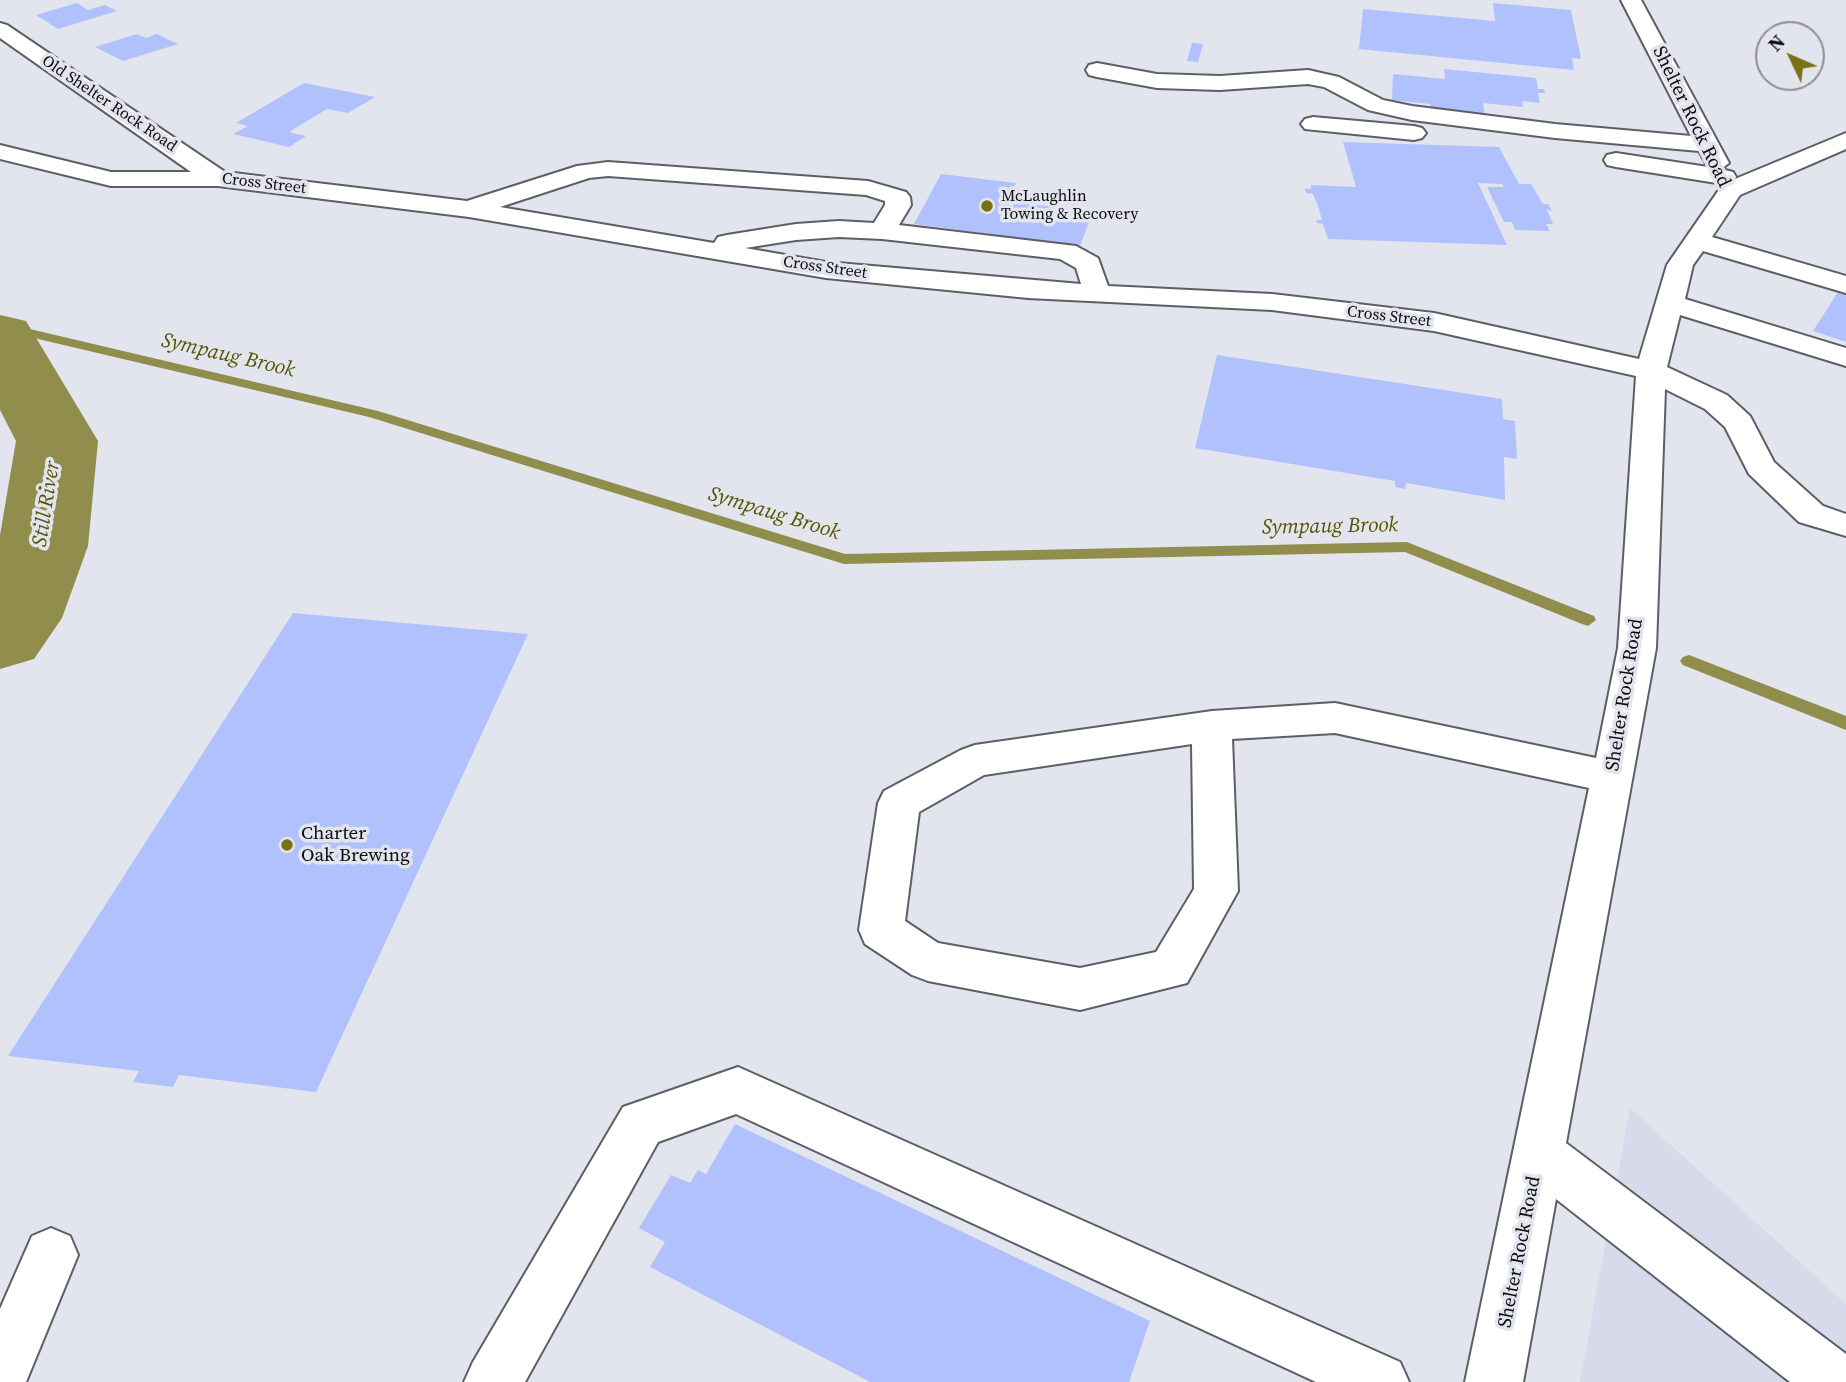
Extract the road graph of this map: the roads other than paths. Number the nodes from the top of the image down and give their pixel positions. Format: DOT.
graph roads {
  1 [pos="1632,0"];
  2 [pos="0,29"];
  3 [pos="1097,70"];
  4 [pos="1313,124"];
  5 [pos="1846,140"];
  6 [pos="1707,145"];
  7 [pos="0,152"];
  8 [pos="218,178"];
  9 [pos="1728,183"];
  10 [pos="469,209"];
  11 [pos="882,231"];
  12 [pos="1696,240"];
  13 [pos="701,247"];
  14 [pos="1846,285"];
  15 [pos="1097,293"];
  16 [pos="1670,303"];
  17 [pos="1846,357"];
  18 [pos="1651,371"];
  19 [pos="1846,525"];
  20 [pos="1212,726"];
  21 [pos="1613,777"];
  22 [pos="1539,1154"];
  23 [pos="51,1255"];
  24 [pos="0,1376"];
  25 [pos="493,1382"];
  26 [pos="1380,1382"];
  27 [pos="1494,1382"];
  28 [pos="1836,1382"];
  1 -- 6 [label="street, Shelter Rock Road"];
  2 -- 8 [label="street, Old Shelter Rock Road"];
  3 -- 6 [label="street"];
  4 -- 9 [label="street"];
  5 -- 9 [label="street"];
  6 -- 9 [label="street, Shelter Rock Road"];
  7 -- 8 [label="street, Cross Street"];
  8 -- 10 [label="street, Cross Street"];
  9 -- 12 [label="street, Shelter Rock Road"];
  10 -- 11 [label="street"];
  10 -- 13 [label="street, Cross Street"];
  11 -- 13 [label="street"];
  11 -- 15 [label="street"];
  12 -- 14 [label="street"];
  12 -- 16 [label="street, Shelter Rock Road"];
  13 -- 15 [label="street, Cross Street"];
  15 -- 18 [label="street, Cross Street"];
  16 -- 17 [label="street"];
  16 -- 18 [label="street, Shelter Rock Road"];
  18 -- 19 [label="street, Cross Street"];
  18 -- 21 [label="street, Shelter Rock Road"];
  20 -- 20 [label="street"];
  20 -- 21 [label="street"];
  21 -- 22 [label="street, Shelter Rock Road"];
  22 -- 27 [label="street, Shelter Rock Road"];
  22 -- 28 [label="street"];
  23 -- 24 [label="street"];
  25 -- 26 [label="street"];
}
